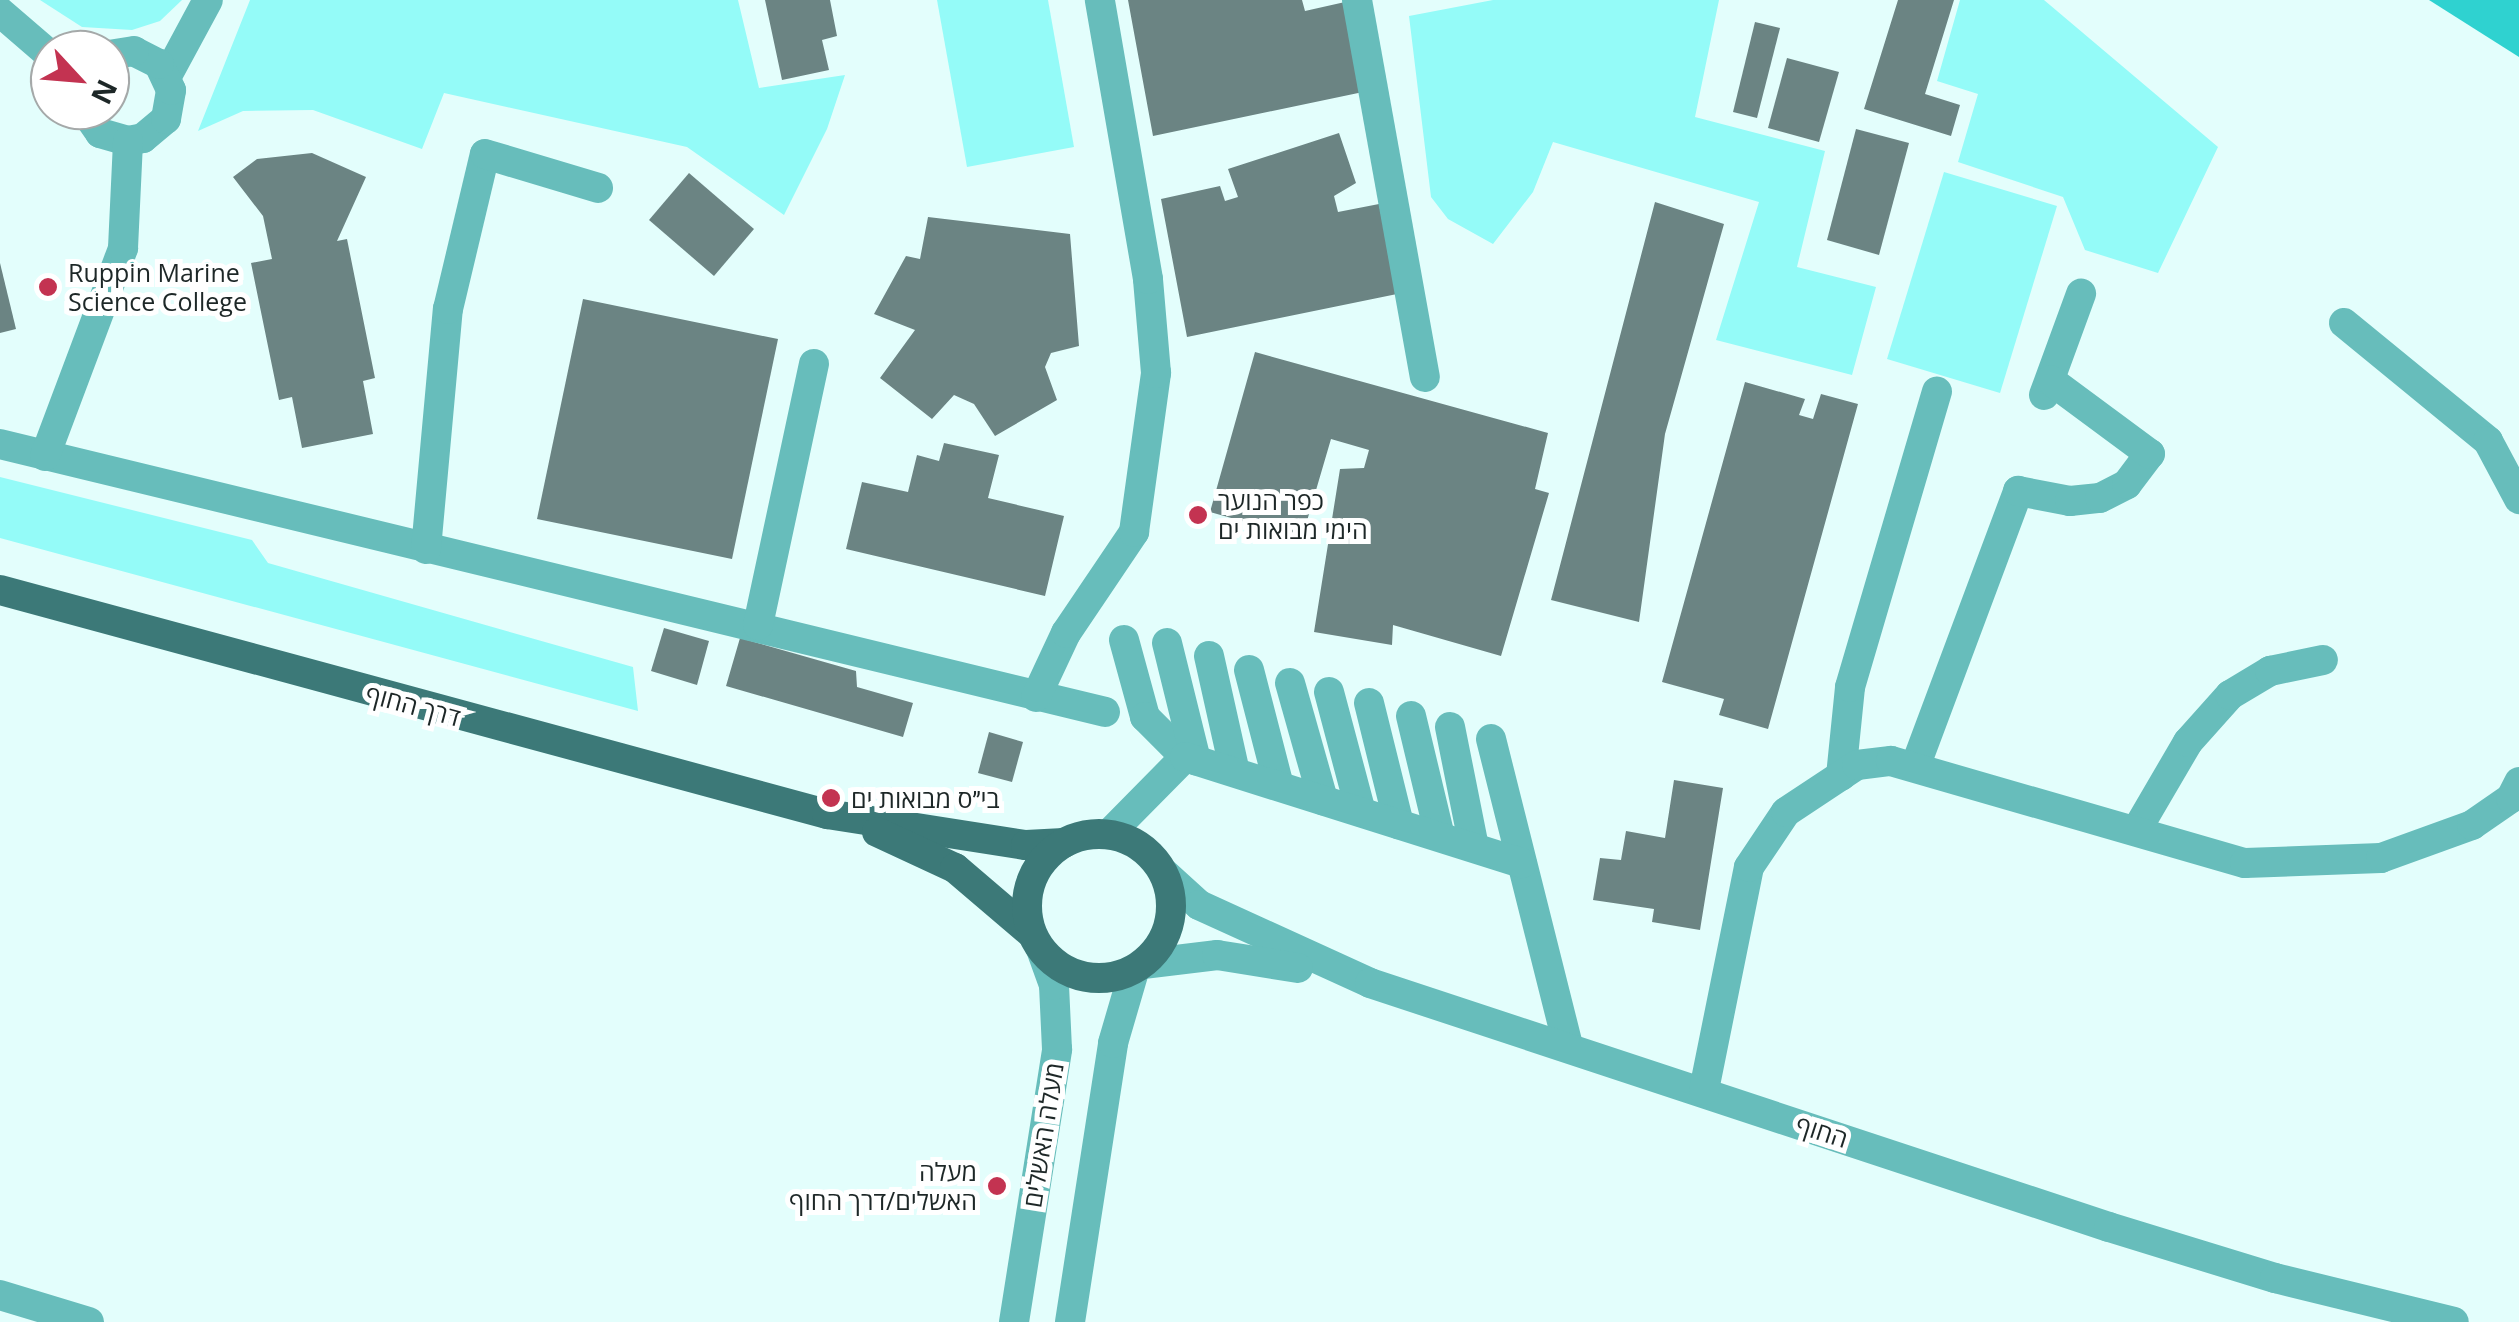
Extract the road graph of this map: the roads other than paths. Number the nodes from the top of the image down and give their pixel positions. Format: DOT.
graph roads {
  1 [pos="208,0"];
  2 [pos="1100,0"];
  3 [pos="1358,0"];
  4 [pos="0,12"];
  5 [pos="30,38"];
  6 [pos="130,56"];
  7 [pos="167,76"];
  8 [pos="98,130"];
  9 [pos="128,141"];
  10 [pos="598,188"];
  11 [pos="2081,294"];
  12 [pos="2344,323"];
  13 [pos="814,364"];
  14 [pos="1426,377"];
  15 [pos="1937,392"];
  16 [pos="0,444"];
  17 [pos="45,456"];
  18 [pos="2519,499"];
  19 [pos="426,550"];
  20 [pos="0,590"];
  21 [pos="758,625"];
  22 [pos="1124,640"];
  23 [pos="1168,643"];
  24 [pos="1208,656"];
  25 [pos="2323,660"];
  26 [pos="1249,670"];
  27 [pos="1290,683"];
  28 [pos="1329,692"];
  29 [pos="1036,697"];
  30 [pos="1369,703"];
  31 [pos="1105,712"];
  32 [pos="1411,716"];
  33 [pos="1450,728"];
  34 [pos="1491,739"];
  35 [pos="1190,758"];
  36 [pos="1915,768"];
  37 [pos="1235,772"];
  38 [pos="1841,776"];
  39 [pos="2519,782"];
  40 [pos="1279,786"];
  41 [pos="1322,800"];
  42 [pos="1362,812"];
  43 [pos="827,814"];
  44 [pos="1399,824"];
  45 [pos="2136,832"];
  46 [pos="1109,834"];
  47 [pos="1440,837"];
  48 [pos="1064,843"];
  49 [pos="1474,848"];
  50 [pos="1522,863"];
  51 [pos="1164,873"];
  52 [pos="1036,942"];
  53 [pos="1138,967"];
  54 [pos="1370,984"];
  55 [pos="1568,1046"];
  56 [pos="1704,1090"];
  57 [pos="2276,1278"];
  58 [pos="0,1296"];
  59 [pos="89,1322"];
  60 [pos="1014,1322"];
  61 [pos="1070,1322"];
  62 [pos="2382,1322"];
  63 [pos="2454,1322"];
  1 -- 7 [label="street"];
  2 -- 29 [label="street"];
  3 -- 14 [label="street"];
  4 -- 5 [label="street"];
  6 -- 7 [label="street"];
  7 -- 9 [label="street"];
  8 -- 9 [label="street"];
  9 -- 17 [label="street"];
  10 -- 19 [label="street"];
  11 -- 36 [label="street"];
  12 -- 18 [label="street"];
  13 -- 21 [label="street"];
  15 -- 38 [label="street"];
  16 -- 17 [label="street"];
  17 -- 19 [label="street"];
  19 -- 21 [label="street"];
  20 -- 43 [label="main road, דרך החוף"];
  21 -- 29 [label="street"];
  22 -- 35 [label="street"];
  23 -- 35 [label="street"];
  24 -- 37 [label="street"];
  25 -- 45 [label="street"];
  26 -- 40 [label="street"];
  27 -- 41 [label="street"];
  28 -- 42 [label="street"];
  29 -- 31 [label="street"];
  30 -- 44 [label="street"];
  32 -- 47 [label="street"];
  33 -- 49 [label="street"];
  34 -- 50 [label="street"];
  35 -- 37 [label="street"];
  35 -- 46 [label="street"];
  36 -- 38 [label="street"];
  36 -- 45 [label="street"];
  37 -- 40 [label="street"];
  38 -- 56 [label="street"];
  39 -- 45 [label="street"];
  40 -- 41 [label="street"];
  41 -- 42 [label="street"];
  42 -- 44 [label="street"];
  43 -- 48 [label="main road, דרך החוף"];
  43 -- 52 [label="main road, דרך החוף"];
  44 -- 47 [label="street"];
  46 -- 48 [label="main road"];
  46 -- 51 [label="main road"];
  47 -- 49 [label="street"];
  48 -- 52 [label="main road"];
  49 -- 50 [label="street"];
  50 -- 55 [label="street"];
  51 -- 53 [label="main road"];
  51 -- 54 [label="street, החוף"];
  52 -- 53 [label="main road"];
  52 -- 60 [label="street, מעלה האשלים"];
  53 -- 54 [label="street, החוף"];
  53 -- 61 [label="street"];
  54 -- 55 [label="street, החוף"];
  55 -- 56 [label="street, החוף"];
  56 -- 57 [label="street, החוף"];
  57 -- 62 [label="street, החוף"];
  57 -- 63 [label="street, החוף"];
  58 -- 59 [label="street"];
}
